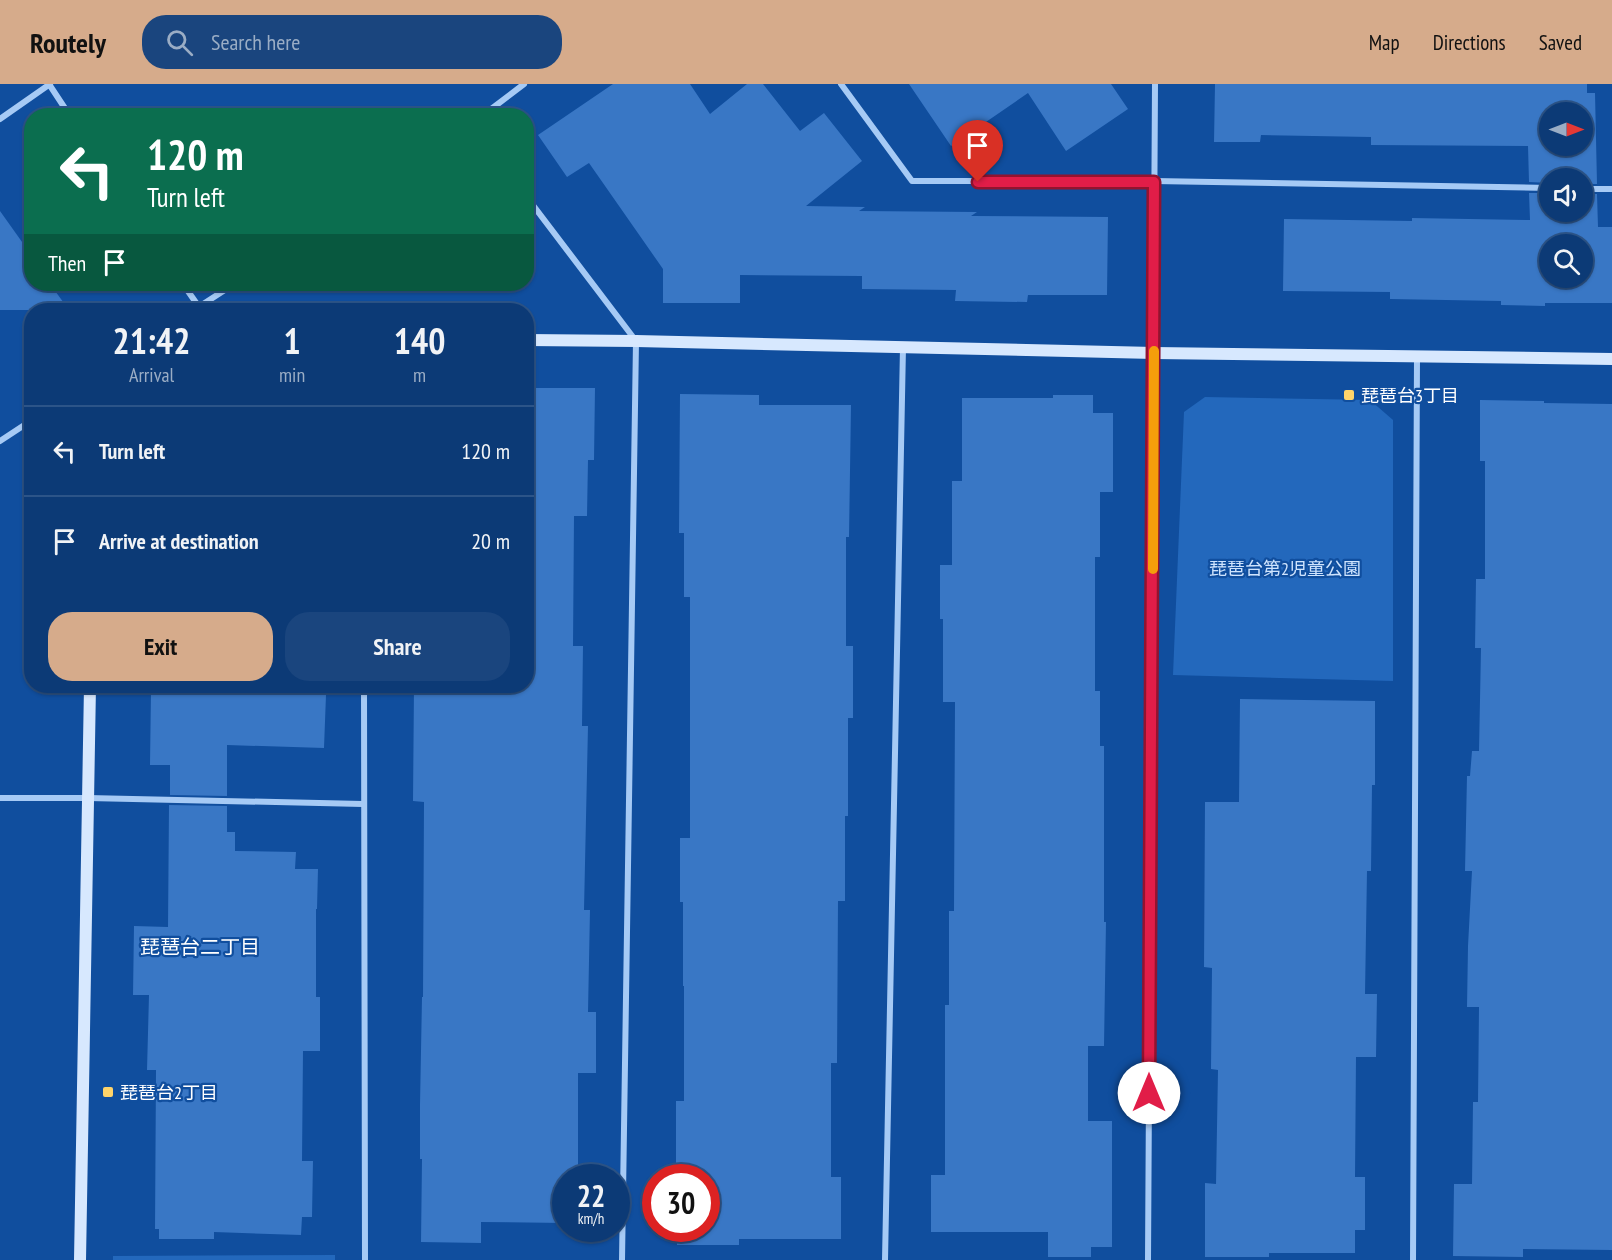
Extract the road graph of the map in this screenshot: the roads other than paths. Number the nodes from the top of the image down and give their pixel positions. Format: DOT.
graph roads {
  1 [pos="49,84"];
  2 [pos="524,84"];
  3 [pos="841,84"];
  4 [pos="1155,84"];
  5 [pos="65,108"];
  6 [pos="492,108"];
  7 [pos="0,119"];
  8 [pos="1154,182"];
  9 [pos="1539,188"];
  10 [pos="1593,189"];
  11 [pos="1612,189"];
  12 [pos="534,207"];
  13 [pos="223,291"];
  14 [pos="205,303"];
  15 [pos="534,340"];
  16 [pos="636,342"];
  17 [pos="903,348"];
  18 [pos="1154,353"];
  19 [pos="1417,356"];
  20 [pos="1612,359"];
  21 [pos="24,425"];
  22 [pos="0,441"];
  23 [pos="90,693"];
  24 [pos="364,693"];
  25 [pos="0,798"];
  26 [pos="88,798"];
  27 [pos="363,804"];
  28 [pos="80,1260"];
  29 [pos="365,1260"];
  30 [pos="622,1260"];
  31 [pos="885,1260"];
  32 [pos="1148,1260"];
  33 [pos="1413,1260"];
  1 -- 5 [label="street"];
  1 -- 7 [label="street"];
  2 -- 6 [label="street"];
  3 -- 8 [label="street"];
  4 -- 8 [label="street"];
  8 -- 9 [label="street"];
  8 -- 18 [label="street"];
  10 -- 11 [label="street"];
  12 -- 16 [label="street"];
  13 -- 14 [label="street"];
  15 -- 16 [label="street"];
  16 -- 17 [label="street"];
  16 -- 30 [label="street"];
  17 -- 18 [label="street"];
  17 -- 31 [label="street"];
  18 -- 19 [label="street"];
  18 -- 32 [label="street"];
  19 -- 20 [label="street"];
  19 -- 33 [label="street"];
  21 -- 22 [label="street"];
  23 -- 26 [label="street"];
  24 -- 27 [label="street"];
  25 -- 26 [label="street"];
  26 -- 27 [label="street"];
  26 -- 28 [label="street"];
  27 -- 29 [label="street"];
}
